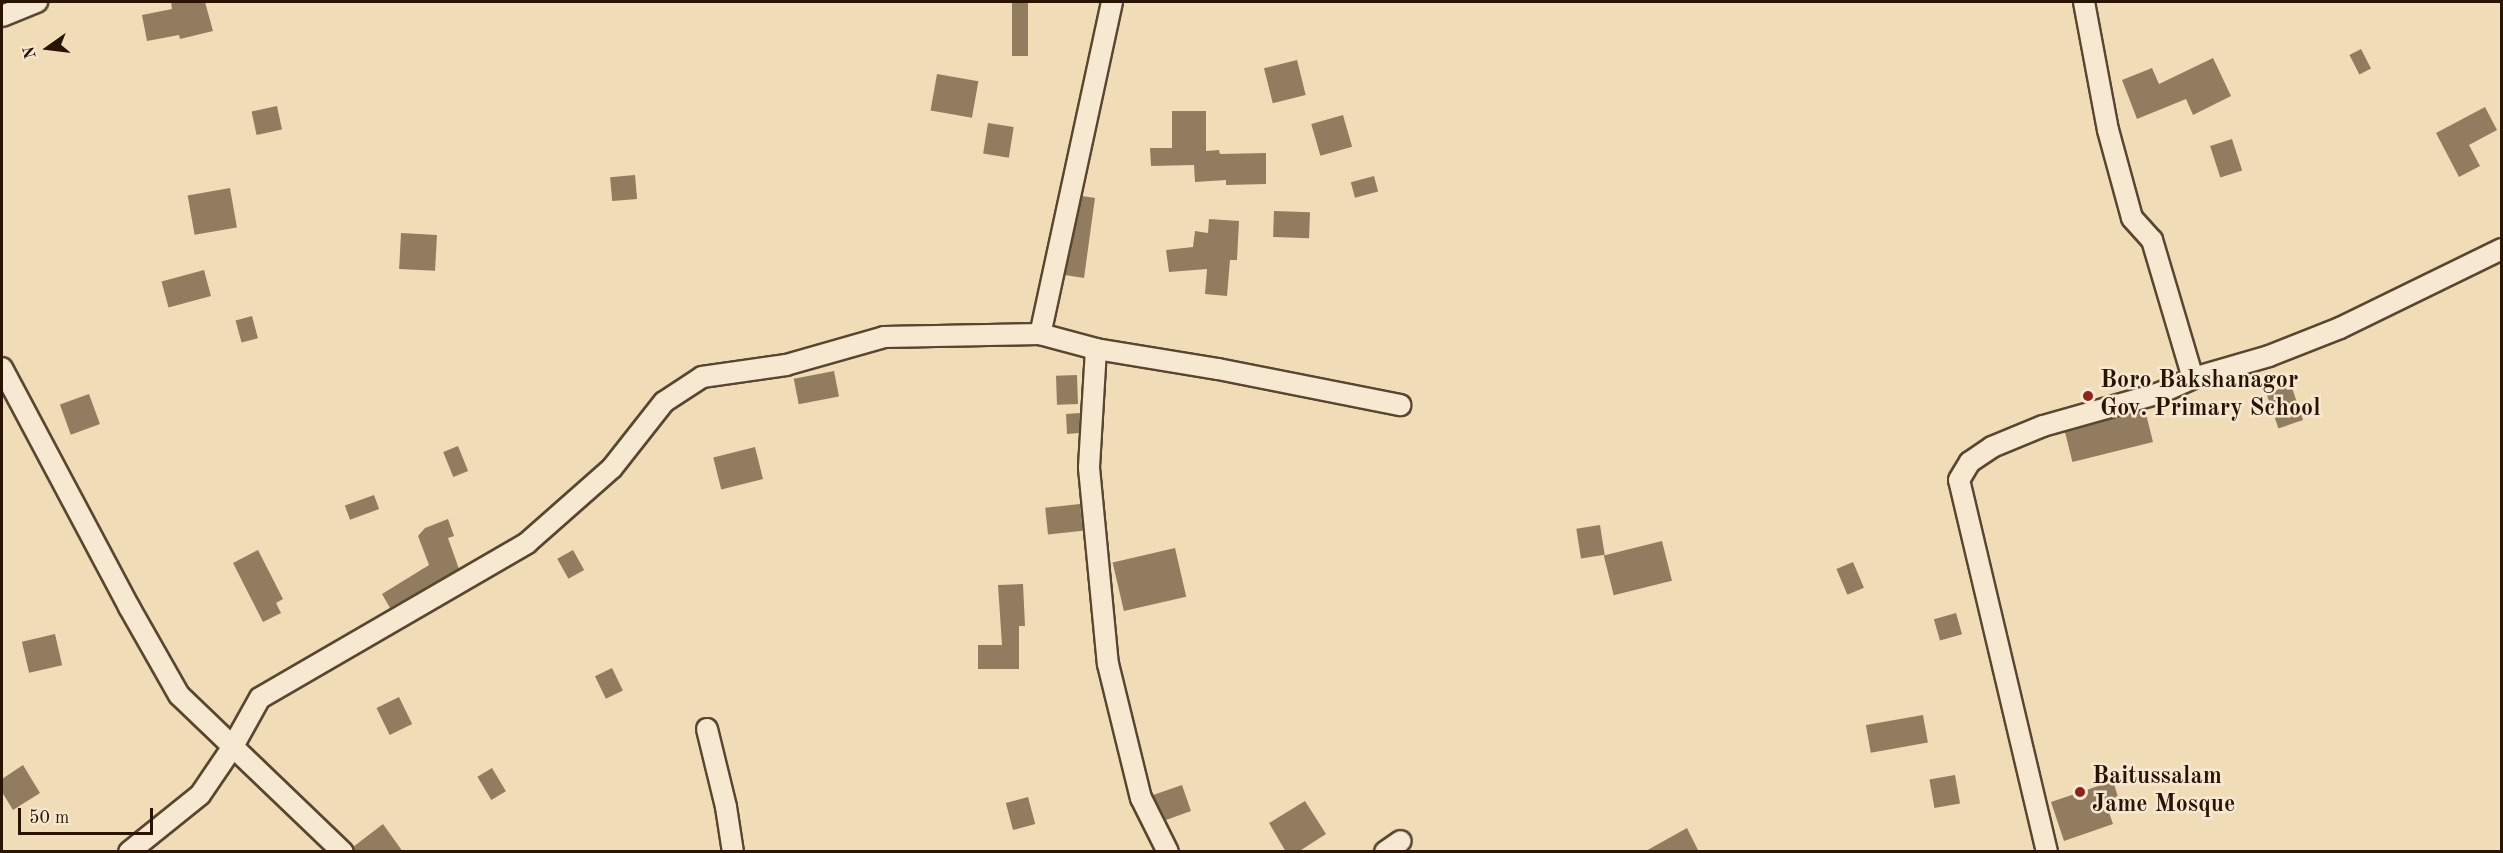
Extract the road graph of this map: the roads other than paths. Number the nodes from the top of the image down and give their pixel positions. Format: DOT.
graph roads {
  1 [pos="36,2"];
  2 [pos="1112,2"];
  3 [pos="2084,2"];
  4 [pos="2,16"];
  5 [pos="2502,249"];
  6 [pos="1040,334"];
  7 [pos="1096,349"];
  8 [pos="2,368"];
  9 [pos="2193,378"];
  10 [pos="1400,405"];
  11 [pos="707,729"];
  12 [pos="232,748"];
  13 [pos="129,852"];
  14 [pos="343,852"];
  15 [pos="733,852"];
  16 [pos="1168,852"];
  17 [pos="2047,852"];
  1 -- 4 [label="street"];
  2 -- 6 [label="street"];
  3 -- 9 [label="street"];
  5 -- 9 [label="street"];
  6 -- 7 [label="street"];
  6 -- 12 [label="street"];
  7 -- 10 [label="street"];
  7 -- 16 [label="street"];
  8 -- 12 [label="street"];
  9 -- 17 [label="street"];
  11 -- 15 [label="street"];
  12 -- 13 [label="street"];
  12 -- 14 [label="street"];
}
